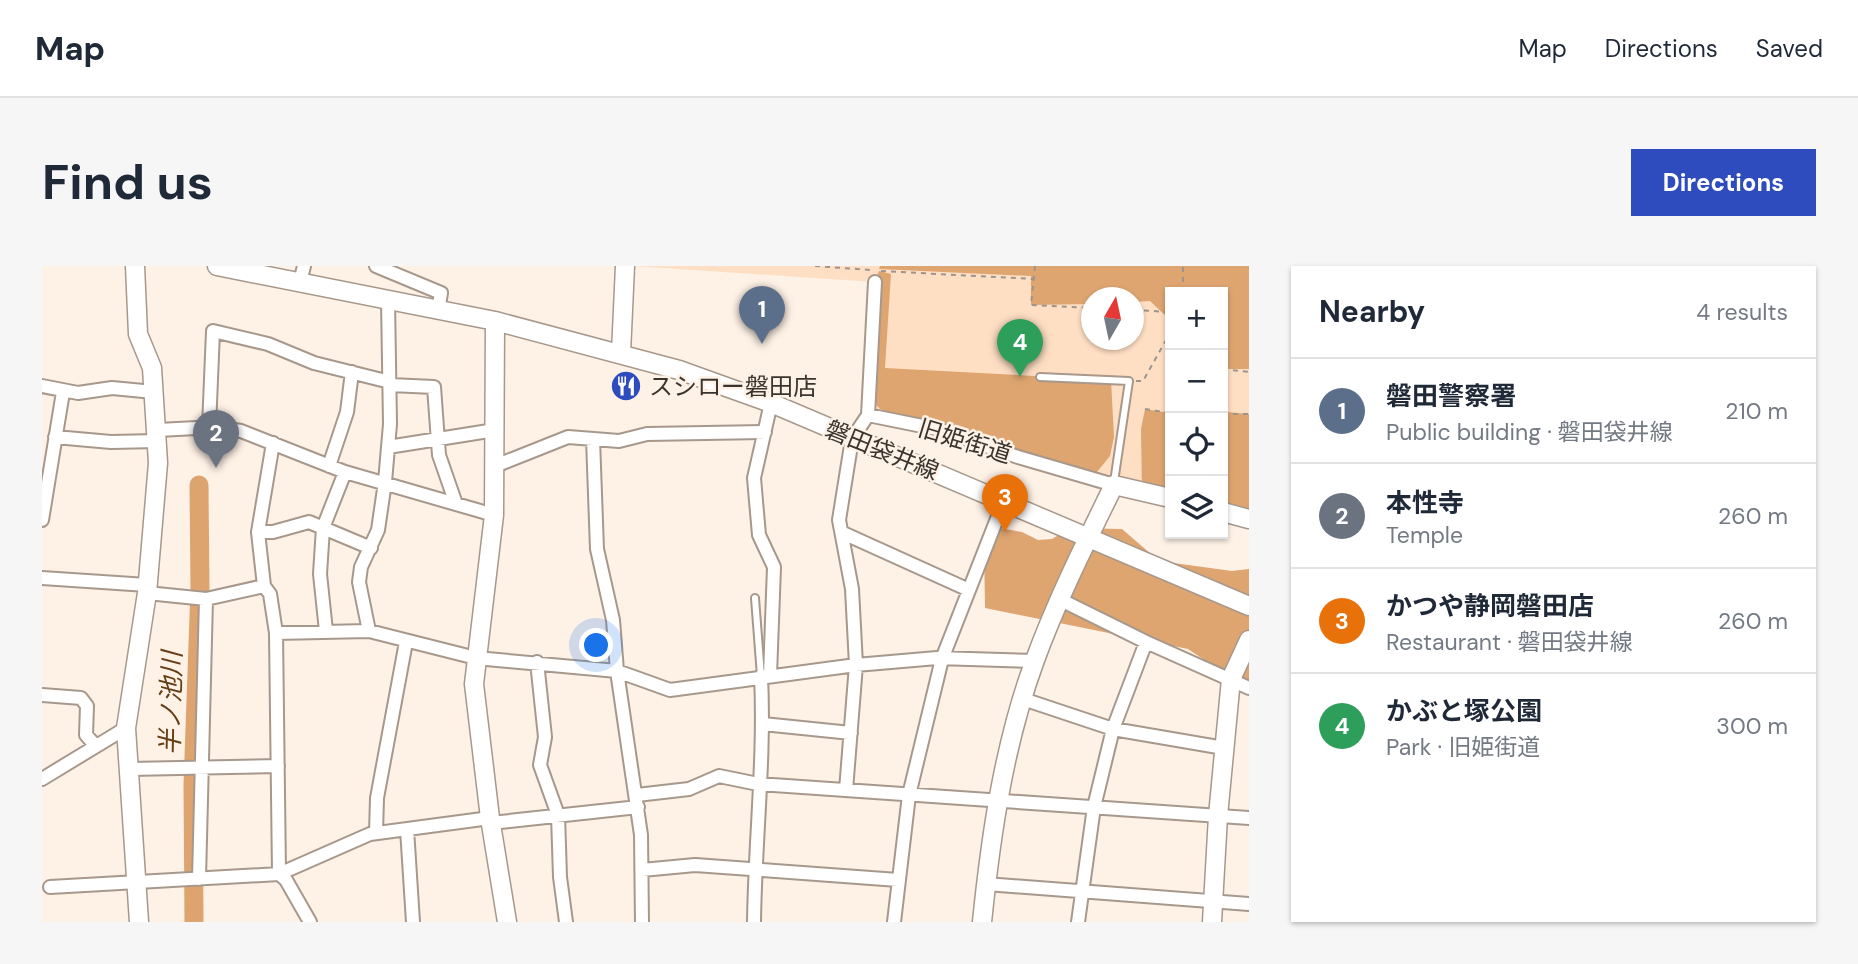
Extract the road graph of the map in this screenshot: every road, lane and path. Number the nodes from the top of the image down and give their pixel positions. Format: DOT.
graph roads {
  1 [pos="135,266"];
  2 [pos="217,266"];
  3 [pos="376,266"];
  4 [pos="625,266"];
  5 [pos="815,266"];
  6 [pos="1035,266"];
  7 [pos="1183,266"];
  8 [pos="393,269"];
  9 [pos="302,274"];
  10 [pos="1033,279"];
  11 [pos="875,282"];
  12 [pos="1183,287"];
  13 [pos="388,300"];
  14 [pos="1081,308"];
  15 [pos="438,311"];
  16 [pos="1144,311"];
  17 [pos="1165,312"];
  18 [pos="495,321"];
  19 [pos="1165,343"];
  20 [pos="621,353"];
  21 [pos="1228,370"];
  22 [pos="352,372"];
  23 [pos="1249,372"];
  24 [pos="1040,377"];
  25 [pos="1129,381"];
  26 [pos="390,383"];
  27 [pos="42,386"];
  28 [pos="63,392"];
  29 [pos="154,392"];
  30 [pos="771,403"];
  31 [pos="1144,409"];
  32 [pos="1165,413"];
  33 [pos="1225,413"];
  34 [pos="1249,414"];
  35 [pos="867,415"];
  36 [pos="209,428"];
  37 [pos="495,430"];
  38 [pos="765,432"];
  39 [pos="158,435"];
  40 [pos="55,437"];
  41 [pos="439,439"];
  42 [pos="593,439"];
  43 [pos="852,439"];
  44 [pos="273,443"];
  45 [pos="388,447"];
  46 [pos="329,466"];
  47 [pos="495,466"];
  48 [pos="345,472"];
  49 [pos="385,482"];
  50 [pos="1114,485"];
  51 [pos="1165,497"];
  52 [pos="1004,501"];
  53 [pos="456,504"];
  54 [pos="1228,513"];
  55 [pos="494,515"];
  56 [pos="42,518"];
  57 [pos="1249,519"];
  58 [pos="323,528"];
  59 [pos="258,532"];
  60 [pos="843,533"];
  61 [pos="1089,536"];
  62 [pos="371,548"];
  63 [pos="42,578"];
  64 [pos="264,586"];
  65 [pos="147,589"];
  66 [pos="970,590"];
  67 [pos="755,598"];
  68 [pos="206,599"];
  69 [pos="1061,600"];
  70 [pos="1249,606"];
  71 [pos="326,631"];
  72 [pos="369,631"];
  73 [pos="276,633"];
  74 [pos="1249,640"];
  75 [pos="406,642"];
  76 [pos="1146,642"];
  77 [pos="476,658"];
  78 [pos="942,659"];
  79 [pos="1035,661"];
  80 [pos="537,662"];
  81 [pos="856,665"];
  82 [pos="617,671"];
  83 [pos="765,676"];
  84 [pos="1231,679"];
  85 [pos="1249,688"];
  86 [pos="42,695"];
  87 [pos="1023,699"];
  88 [pos="763,724"];
  89 [pos="126,728"];
  90 [pos="1114,729"];
  91 [pos="851,733"];
  92 [pos="95,745"];
  93 [pos="1224,748"];
  94 [pos="203,766"];
  95 [pos="278,766"];
  96 [pos="129,769"];
  97 [pos="42,779"];
  98 [pos="758,784"];
  99 [pos="846,790"];
  100 [pos="909,794"];
  101 [pos="637,801"];
  102 [pos="998,802"];
  103 [pos="1094,807"];
  104 [pos="558,815"];
  105 [pos="1218,816"];
  106 [pos="1249,818"];
  107 [pos="490,821"];
  108 [pos="407,829"];
  109 [pos="376,833"];
  110 [pos="642,870"];
  111 [pos="755,870"];
  112 [pos="279,874"];
  113 [pos="199,879"];
  114 [pos="898,880"];
  115 [pos="136,883"];
  116 [pos="986,884"];
  117 [pos="50,887"];
  118 [pos="1081,891"];
  119 [pos="1213,902"];
  120 [pos="1249,904"];
  121 [pos="139,922"];
  122 [pos="310,922"];
  123 [pos="413,922"];
  124 [pos="507,922"];
  125 [pos="566,922"];
  126 [pos="642,922"];
  127 [pos="754,922"];
  128 [pos="894,922"];
  129 [pos="982,922"];
  130 [pos="1078,922"];
  131 [pos="1212,922"];
  1 -- 29 [label="street"];
  2 -- 9 [label="street, 磐田袋井線"];
  3 -- 8 [label="street"];
  4 -- 20 [label="street"];
  5 -- 10 [label="path"];
  6 -- 10 [label="path"];
  7 -- 12 [label="path"];
  8 -- 15 [label="street"];
  9 -- 13 [label="street, 磐田袋井線"];
  10 -- 14 [label="path"];
  11 -- 35 [label="street"];
  13 -- 15 [label="street, 磐田袋井線"];
  13 -- 26 [label="street"];
  15 -- 18 [label="street, 磐田袋井線"];
  16 -- 17 [label="path"];
  18 -- 20 [label="street, 磐田袋井線"];
  18 -- 37 [label="street"];
  19 -- 25 [label="path"];
  20 -- 30 [label="street, 磐田袋井線"];
  21 -- 23 [label="path"];
  22 -- 26 [label="street"];
  22 -- 36 [label="street"];
  22 -- 46 [label="street"];
  24 -- 25 [label="lane"];
  25 -- 50 [label="lane"];
  26 -- 41 [label="street"];
  26 -- 45 [label="street"];
  27 -- 28 [label="street"];
  28 -- 29 [label="street"];
  28 -- 40 [label="street"];
  29 -- 39 [label="street"];
  30 -- 38 [label="street"];
  30 -- 43 [label="street, 磐田袋井線"];
  31 -- 32 [label="path"];
  33 -- 34 [label="path"];
  35 -- 43 [label="street"];
  35 -- 50 [label="street, 旧姫街道"];
  36 -- 39 [label="street"];
  36 -- 44 [label="street"];
  37 -- 41 [label="street"];
  37 -- 47 [label="street"];
  38 -- 42 [label="street"];
  38 -- 83 [label="street"];
  39 -- 40 [label="street"];
  39 -- 65 [label="street"];
  40 -- 56 [label="street"];
  41 -- 45 [label="street"];
  41 -- 53 [label="street"];
  42 -- 47 [label="street"];
  42 -- 82 [label="street"];
  43 -- 52 [label="street, 磐田袋井線"];
  43 -- 60 [label="street"];
  44 -- 46 [label="street"];
  44 -- 59 [label="street"];
  45 -- 49 [label="street"];
  46 -- 48 [label="street"];
  47 -- 55 [label="street"];
  48 -- 49 [label="street"];
  48 -- 58 [label="street"];
  49 -- 53 [label="street"];
  49 -- 62 [label="street"];
  50 -- 51 [label="street, 旧姫街道"];
  50 -- 61 [label="street"];
  52 -- 61 [label="street, 磐田袋井線"];
  52 -- 66 [label="street"];
  53 -- 55 [label="street"];
  54 -- 57 [label="street"];
  55 -- 77 [label="street"];
  58 -- 59 [label="street"];
  58 -- 62 [label="street"];
  58 -- 71 [label="street"];
  59 -- 64 [label="street"];
  60 -- 66 [label="street"];
  60 -- 81 [label="street"];
  61 -- 69 [label="street"];
  61 -- 70 [label="street, 磐田袋井線"];
  62 -- 72 [label="street"];
  63 -- 65 [label="street"];
  64 -- 68 [label="street"];
  64 -- 73 [label="street"];
  65 -- 68 [label="street"];
  65 -- 89 [label="street"];
  66 -- 78 [label="street"];
  67 -- 83 [label="lane"];
  68 -- 94 [label="street"];
  69 -- 76 [label="street"];
  69 -- 79 [label="street"];
  71 -- 72 [label="street"];
  71 -- 73 [label="street"];
  72 -- 75 [label="street"];
  73 -- 95 [label="street"];
  74 -- 84 [label="street"];
  75 -- 77 [label="street"];
  75 -- 109 [label="street"];
  76 -- 84 [label="street"];
  76 -- 90 [label="street"];
  77 -- 80 [label="street"];
  77 -- 107 [label="street"];
  78 -- 79 [label="street"];
  78 -- 81 [label="street"];
  78 -- 100 [label="street"];
  79 -- 87 [label="street"];
  80 -- 82 [label="street"];
  80 -- 104 [label="street"];
  81 -- 83 [label="street"];
  81 -- 91 [label="street"];
  82 -- 83 [label="street"];
  82 -- 101 [label="street"];
  83 -- 88 [label="street"];
  84 -- 85 [label="street"];
  84 -- 93 [label="street"];
  86 -- 92 [label="street"];
  87 -- 90 [label="street"];
  87 -- 102 [label="street"];
  88 -- 91 [label="street"];
  88 -- 98 [label="street"];
  89 -- 92 [label="street"];
  89 -- 96 [label="street"];
  90 -- 93 [label="street"];
  90 -- 103 [label="street"];
  91 -- 99 [label="street"];
  92 -- 97 [label="street"];
  93 -- 105 [label="street"];
  94 -- 95 [label="street"];
  94 -- 96 [label="street"];
  94 -- 113 [label="street"];
  95 -- 112 [label="street"];
  96 -- 115 [label="street"];
  98 -- 99 [label="street"];
  98 -- 101 [label="street"];
  98 -- 111 [label="street"];
  99 -- 100 [label="street"];
  100 -- 102 [label="street"];
  100 -- 114 [label="street"];
  101 -- 104 [label="street"];
  101 -- 110 [label="street"];
  102 -- 103 [label="street"];
  102 -- 116 [label="street"];
  103 -- 105 [label="street"];
  103 -- 118 [label="street"];
  104 -- 107 [label="street"];
  104 -- 125 [label="street"];
  105 -- 106 [label="street"];
  105 -- 119 [label="street"];
  107 -- 108 [label="street"];
  107 -- 124 [label="street"];
  108 -- 109 [label="street"];
  108 -- 123 [label="street"];
  109 -- 112 [label="street"];
  110 -- 111 [label="street"];
  110 -- 126 [label="street"];
  111 -- 114 [label="street"];
  111 -- 127 [label="street"];
  112 -- 113 [label="street"];
  112 -- 122 [label="street"];
  113 -- 115 [label="street"];
  114 -- 128 [label="street"];
  115 -- 117 [label="street"];
  115 -- 121 [label="street"];
  116 -- 118 [label="street"];
  116 -- 129 [label="street"];
  118 -- 119 [label="street"];
  118 -- 130 [label="street"];
  119 -- 120 [label="street"];
  119 -- 131 [label="street"];
}
